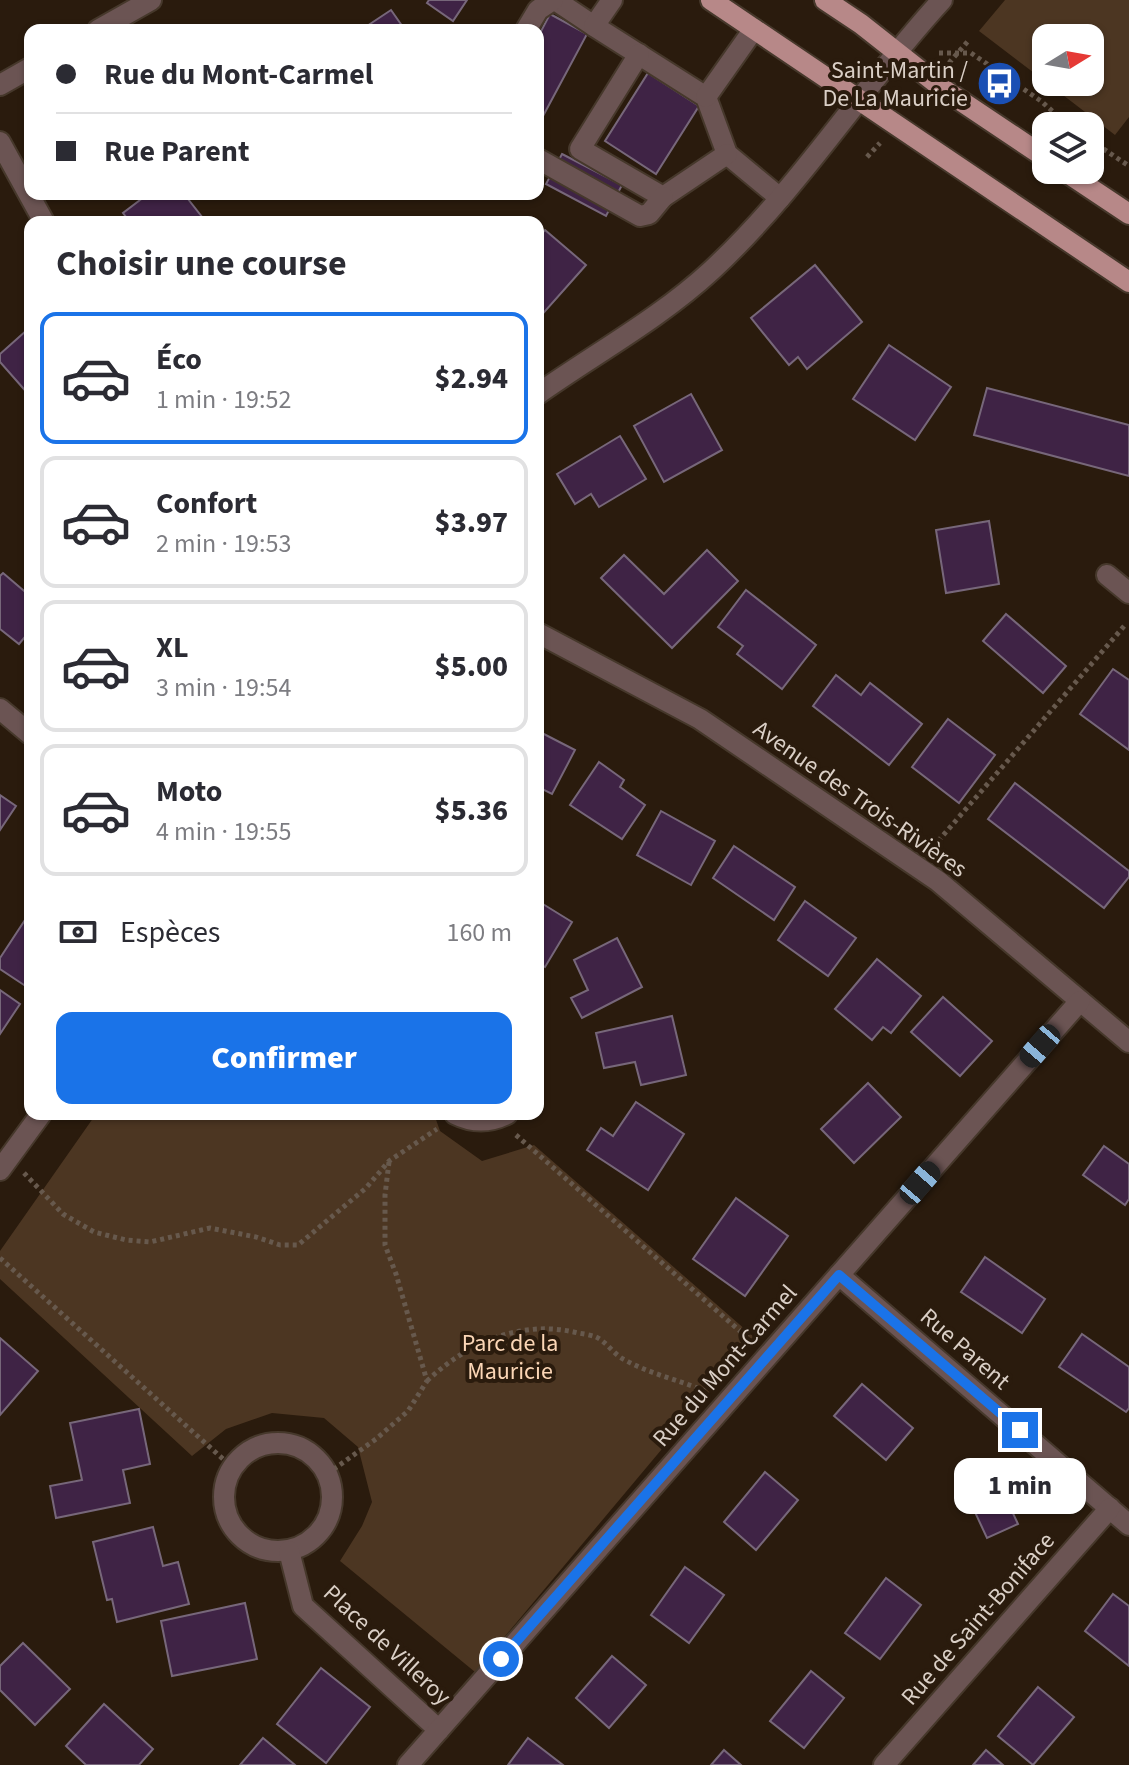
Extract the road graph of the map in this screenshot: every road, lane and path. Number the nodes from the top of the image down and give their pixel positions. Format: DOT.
graph roads {
  1 [pos="151,0"];
  2 [pos="554,0"];
  3 [pos="612,0"];
  4 [pos="711,0"];
  5 [pos="825,0"];
  6 [pos="939,1"];
  7 [pos="109,24"];
  8 [pos="530,24"];
  9 [pos="594,26"];
  10 [pos="754,29"];
  11 [pos="898,53"];
  12 [pos="971,53"];
  13 [pos="639,54"];
  14 [pos="24,71"];
  15 [pos="0,85"];
  16 [pos="706,97"];
  17 [pos="861,101"];
  18 [pos="1053,112"];
  19 [pos="0,142"];
  20 [pos="1032,149"];
  21 [pos="1104,149"];
  22 [pos="727,154"];
  23 [pos="544,162"];
  24 [pos="1129,166"];
  25 [pos="1084,184"];
  26 [pos="24,186"];
  27 [pos="663,197"];
  28 [pos="780,198"];
  29 [pos="1129,214"];
  30 [pos="1129,282"];
  31 [pos="544,390"];
  32 [pos="1107,575"];
  33 [pos="1129,593"];
  34 [pos="1126,624"];
  35 [pos="544,636"];
  36 [pos="0,709"];
  37 [pos="24,729"];
  38 [pos="929,851"];
  39 [pos="1080,1001"];
  40 [pos="1129,1042"];
  41 [pos="36,1120"];
  42 [pos="449,1120"];
  43 [pos="506,1120"];
  44 [pos="3,1160"];
  45 [pos="389,1161"];
  46 [pos="0,1258"];
  47 [pos="839,1275"];
  48 [pos="768,1356"];
  49 [pos="427,1381"];
  50 [pos="728,1401"];
  51 [pos="233,1468"];
  52 [pos="327,1474"];
  53 [pos="1110,1508"];
  54 [pos="1129,1525"];
  55 [pos="289,1551"];
  56 [pos="439,1730"];
  57 [pos="408,1765"];
  58 [pos="884,1765"];
  1 -- 7 [label="street"];
  2 -- 8 [label="street"];
  2 -- 9 [label="street"];
  3 -- 9 [label="street"];
  4 -- 10 [label="main road"];
  5 -- 11 [label="main road"];
  6 -- 11 [label="street"];
  9 -- 13 [label="street"];
  10 -- 16 [label="street"];
  10 -- 17 [label="main road"];
  11 -- 17 [label="street"];
  11 -- 20 [label="main road"];
  12 -- 18 [label="path"];
  13 -- 16 [label="street"];
  13 -- 27 [label="street"];
  14 -- 15 [label="street"];
  16 -- 22 [label="street"];
  17 -- 28 [label="street"];
  17 -- 30 [label="main road"];
  19 -- 26 [label="street"];
  21 -- 24 [label="path"];
  22 -- 27 [label="street"];
  22 -- 28 [label="street"];
  23 -- 27 [label="street"];
  25 -- 29 [label="main road"];
  28 -- 31 [label="street"];
  32 -- 33 [label="street"];
  34 -- 38 [label="path"];
  35 -- 39 [label="street, Avenue des Trois-Rivières"];
  36 -- 37 [label="street"];
  39 -- 40 [label="street, Avenue des Trois-Rivières"];
  39 -- 47 [label="street, Rue du Mont-Carmel"];
  41 -- 44 [label="street"];
  42 -- 45 [label="path"];
  43 -- 48 [label="path"];
  44 -- 45 [label="path"];
  45 -- 49 [label="path"];
  46 -- 51 [label="path"];
  47 -- 48 [label="street, Rue du Mont-Carmel"];
  47 -- 53 [label="street, Rue Parent"];
  48 -- 50 [label="street, Rue du Mont-Carmel"];
  49 -- 50 [label="path"];
  49 -- 52 [label="path"];
  50 -- 56 [label="street, Rue du Mont-Carmel"];
  51 -- 52 [label="street"];
  51 -- 55 [label="street"];
  52 -- 55 [label="street"];
  53 -- 54 [label="street, Rue Parent"];
  53 -- 58 [label="street, Rue de Saint-Boniface"];
  55 -- 56 [label="street, Place de Villeroy"];
  56 -- 57 [label="street, Rue du Mont-Carmel"];
}
